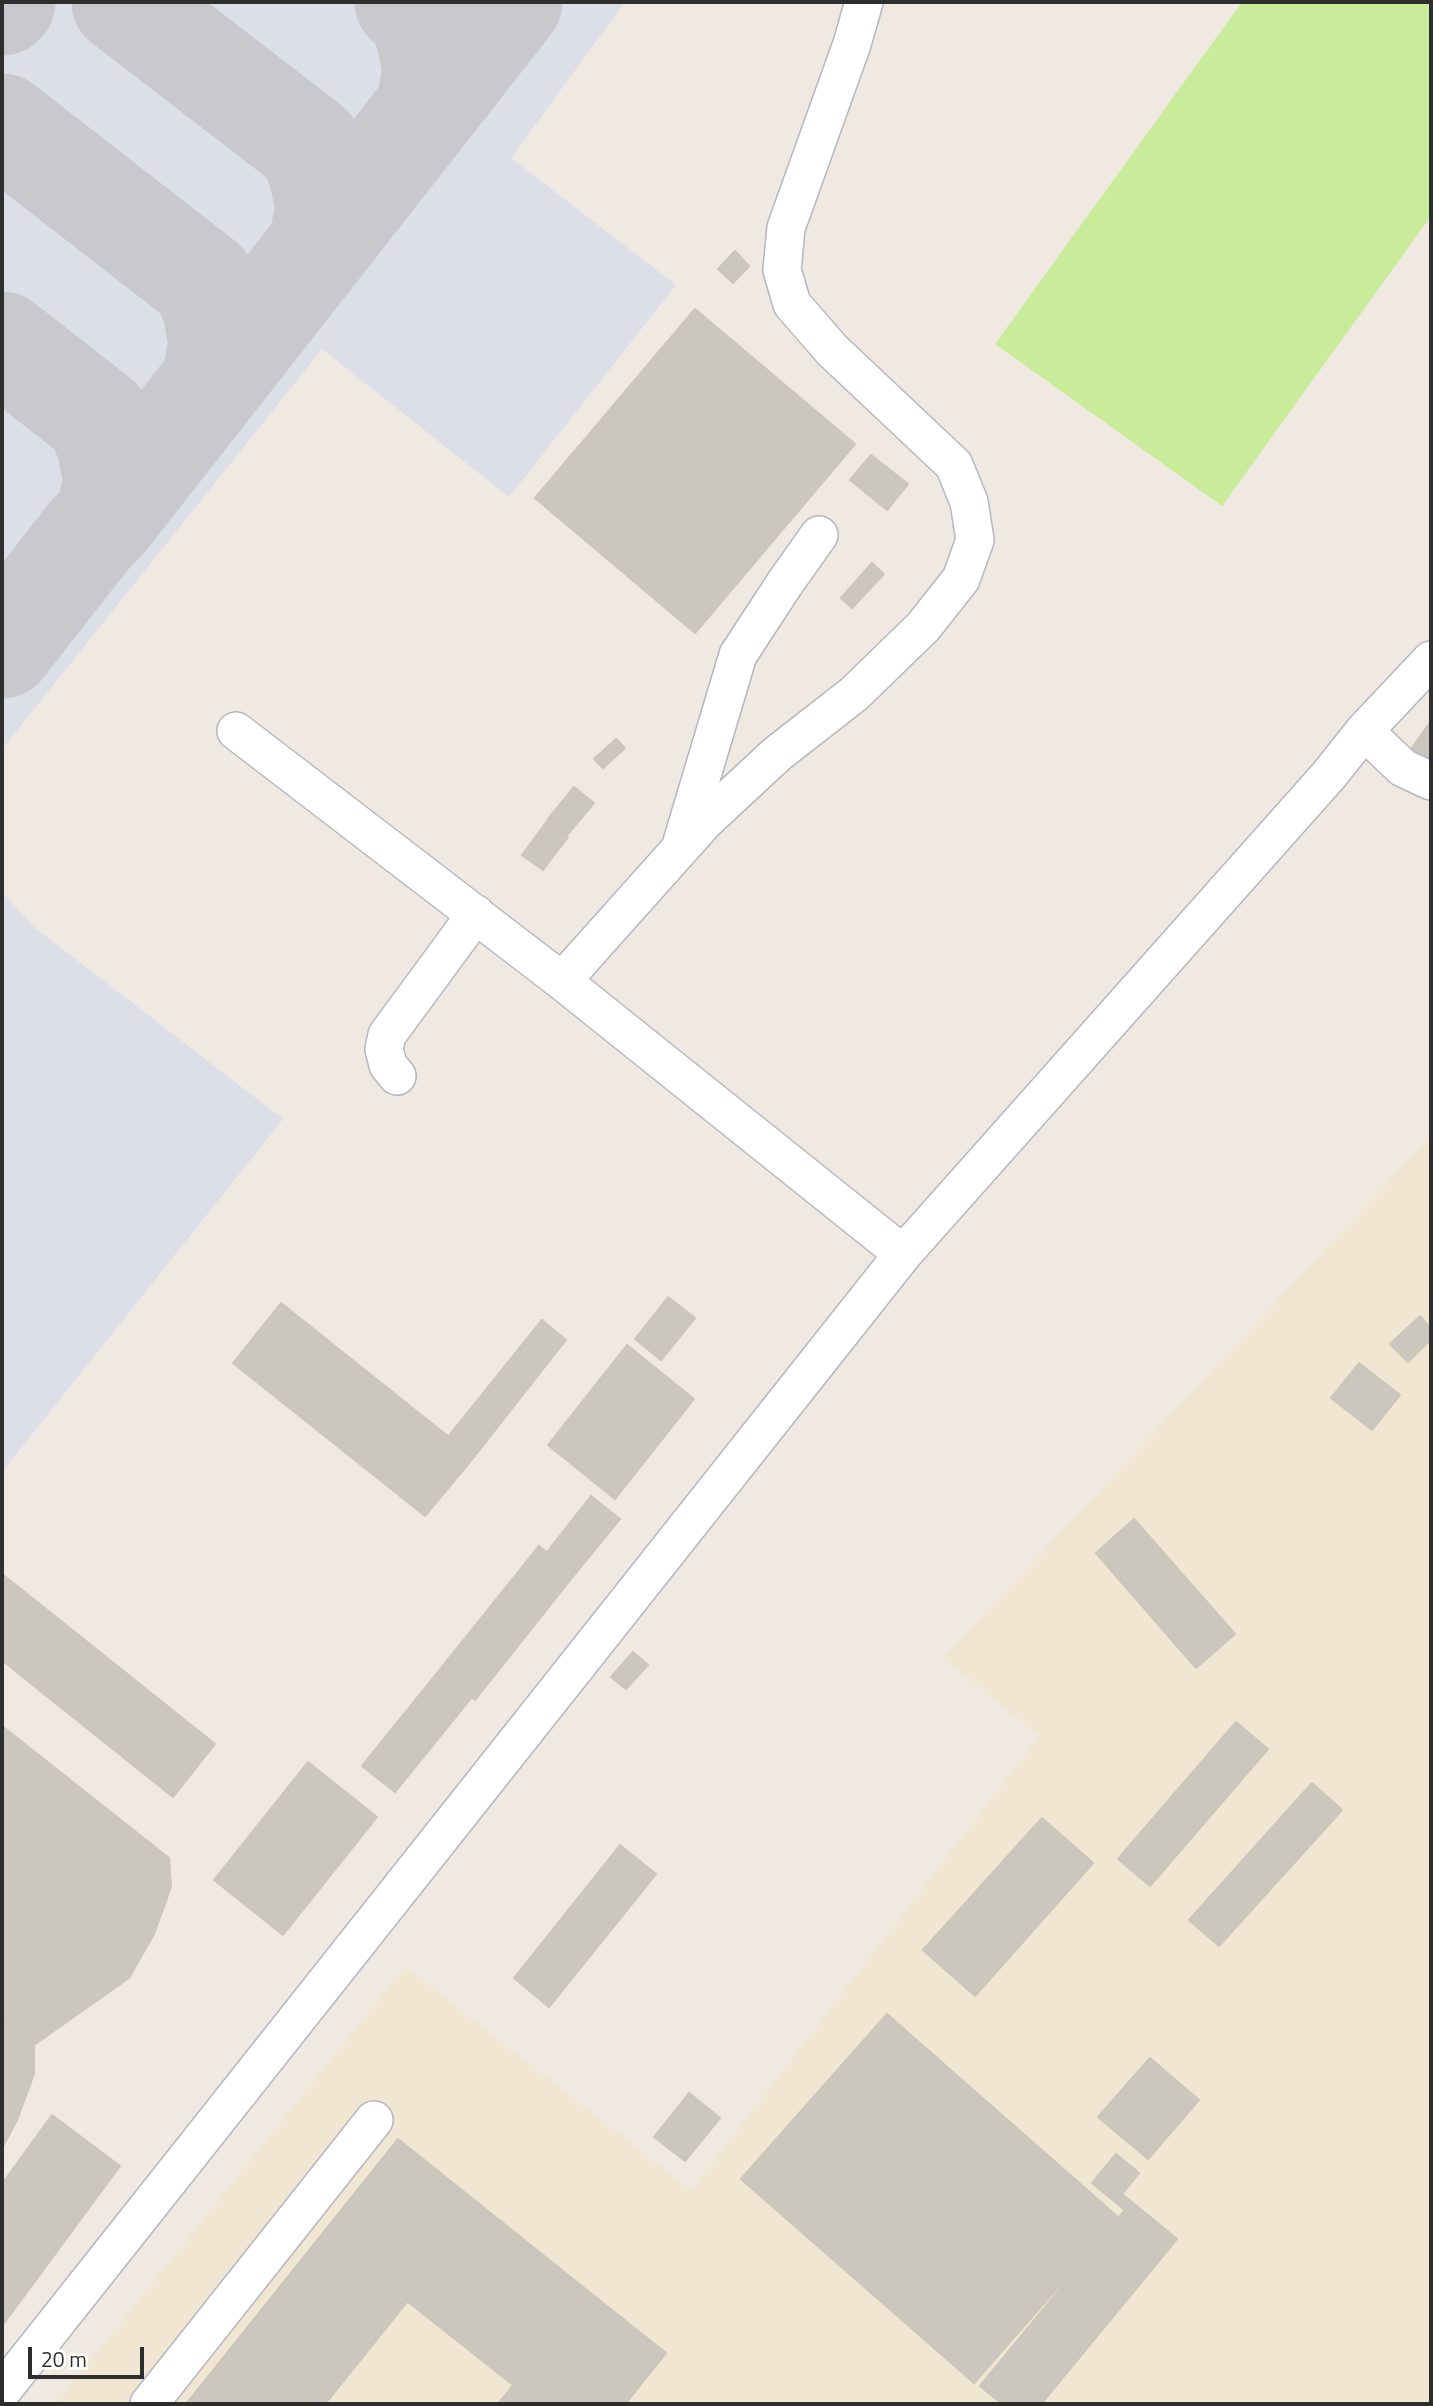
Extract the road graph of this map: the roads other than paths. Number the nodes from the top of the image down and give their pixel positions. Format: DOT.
graph roads {
  1 [pos="864,2"];
  2 [pos="819,535"];
  3 [pos="1431,660"];
  4 [pos="1364,731"];
  5 [pos="236,732"];
  6 [pos="1431,781"];
  7 [pos="680,849"];
  8 [pos="476,914"];
  9 [pos="562,981"];
  10 [pos="397,1076"];
  11 [pos="903,1254"];
  12 [pos="374,2120"];
  13 [pos="2,2391"];
  14 [pos="149,2404"];
  1 -- 7 [label="lane"];
  2 -- 7 [label="lane"];
  3 -- 4 [label="lane"];
  4 -- 6 [label="lane"];
  4 -- 11 [label="lane"];
  5 -- 8 [label="lane"];
  7 -- 9 [label="lane"];
  8 -- 9 [label="lane"];
  8 -- 10 [label="lane"];
  9 -- 11 [label="lane"];
  11 -- 13 [label="lane"];
  12 -- 14 [label="lane"];
}
